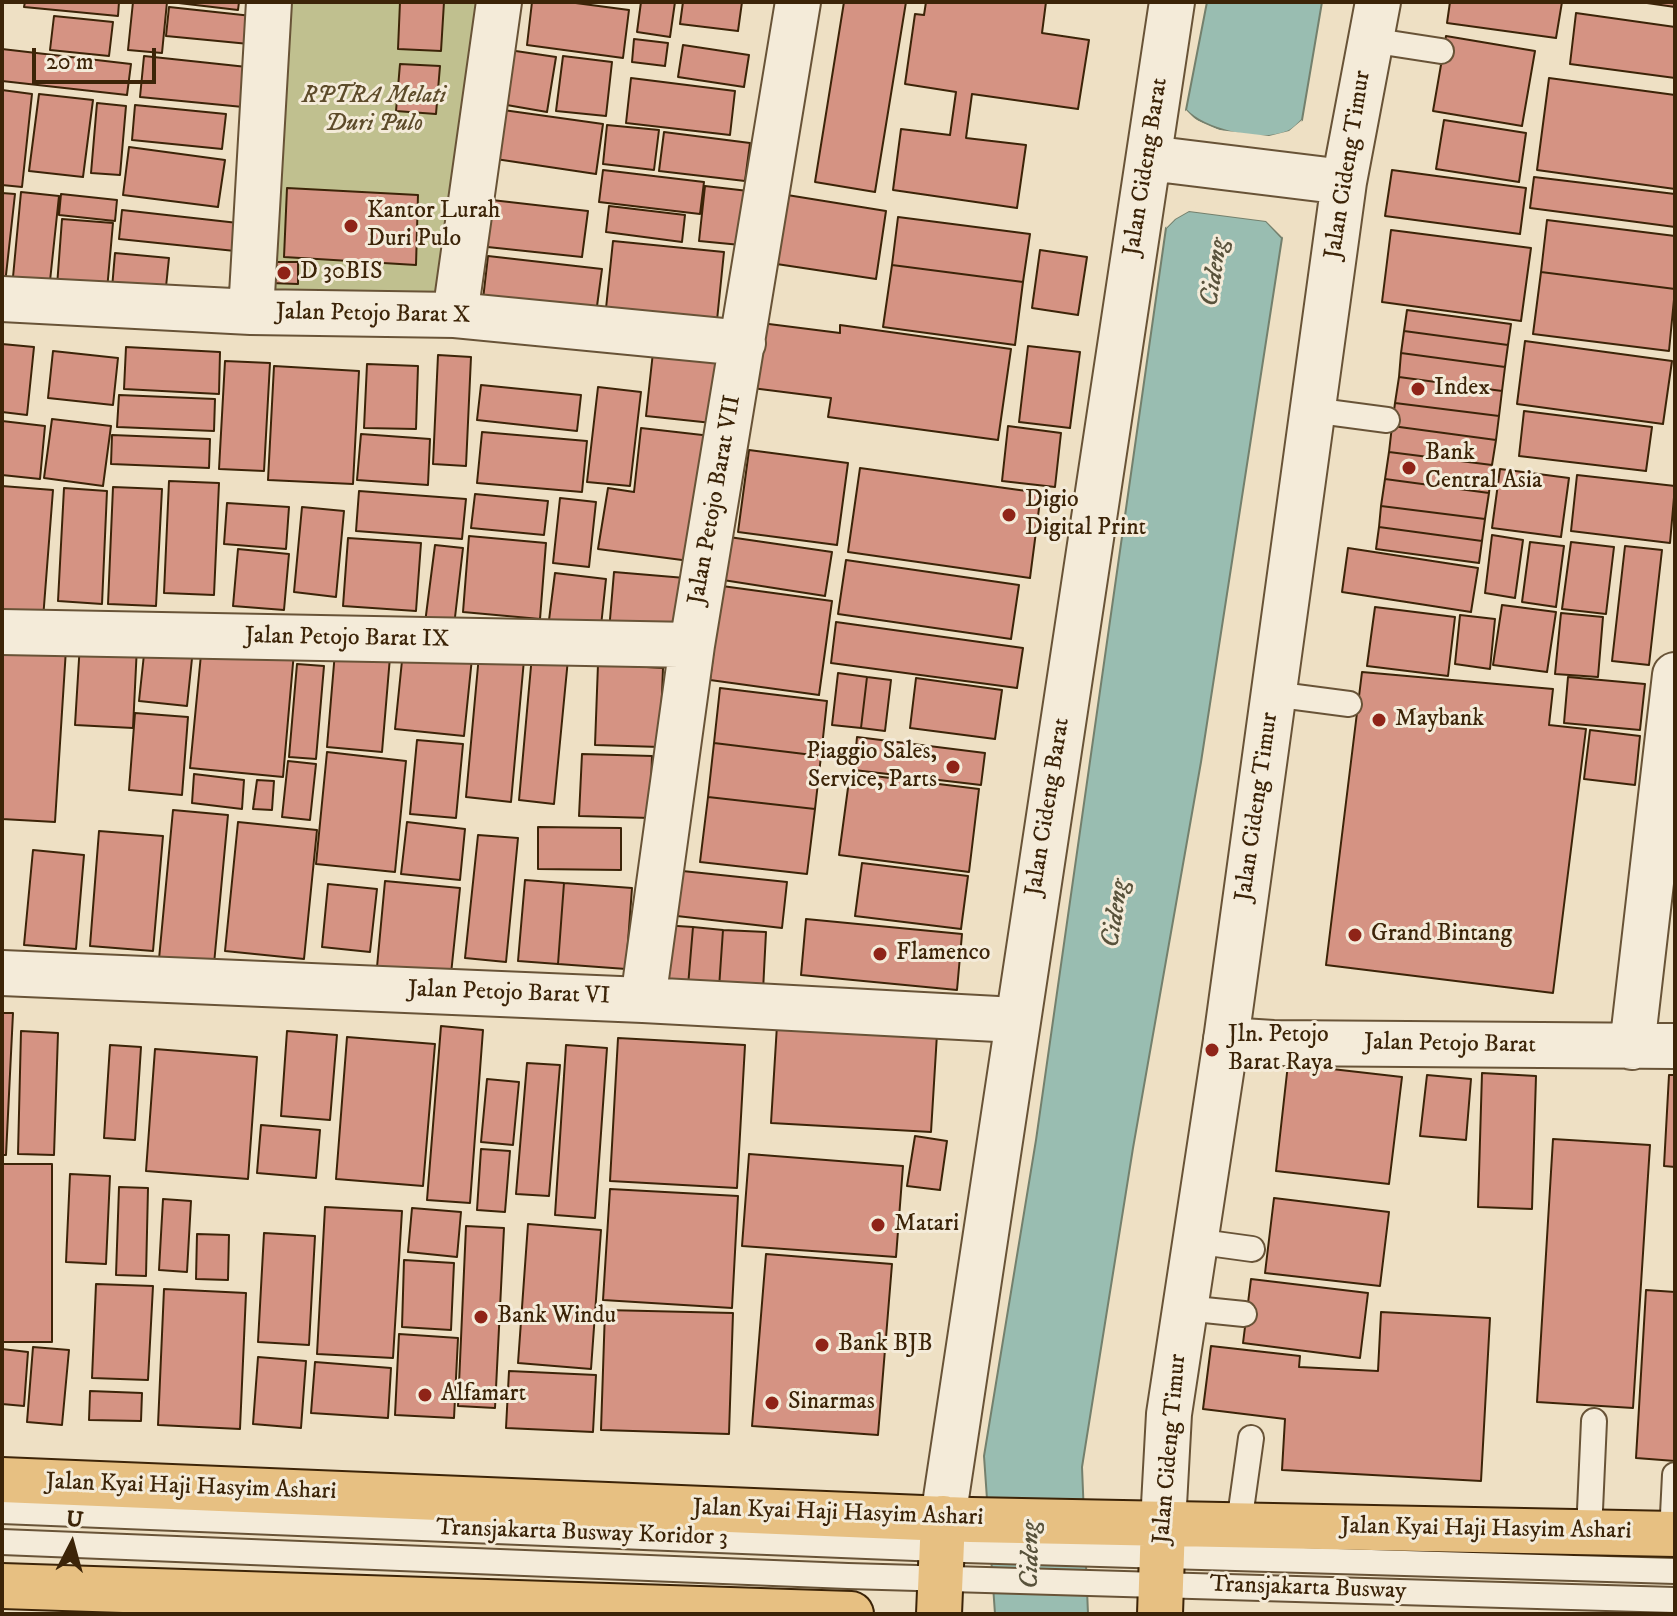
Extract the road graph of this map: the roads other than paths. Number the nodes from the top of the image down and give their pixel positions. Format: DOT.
graph roads {
  1 [pos="269,2"];
  2 [pos="499,2"];
  3 [pos="798,2"];
  4 [pos="1172,2"];
  5 [pos="1374,21"];
  6 [pos="1441,51"];
  7 [pos="1163,160"];
  8 [pos="1344,182"];
  9 [pos="2,299"];
  10 [pos="251,312"];
  11 [pos="455,315"];
  12 [pos="743,343"];
  13 [pos="1312,410"];
  14 [pos="1387,420"];
  15 [pos="2,632"];
  16 [pos="692,645"];
  17 [pos="1675,675"];
  18 [pos="1273,694"];
  19 [pos="1349,704"];
  20 [pos="2,973"];
  21 [pos="643,1000"];
  22 [pos="1016,1020"];
  23 [pos="1226,1040"];
  24 [pos="1675,1046"];
  25 [pos="1632,1047"];
  26 [pos="1194,1241"];
  27 [pos="1252,1249"];
  28 [pos="1185,1308"];
  29 [pos="1244,1314"];
  30 [pos="1594,1421"];
  31 [pos="1251,1438"];
  32 [pos="1675,1475"];
  33 [pos="2,1480"];
  34 [pos="2,1511"];
  35 [pos="1239,1524"];
  36 [pos="1589,1532"];
  37 [pos="2,1542"];
  38 [pos="1674,1546"];
  39 [pos="952,1558"];
  40 [pos="1150,1562"];
  41 [pos="2,1586"];
  42 [pos="1675,1600"];
  43 [pos="423,1608"];
  44 [pos="851,1614"];
  1 -- 10 [label="street"];
  2 -- 11 [label="street"];
  3 -- 12 [label="street, Jalan Petojo Barat VII"];
  4 -- 7 [label="street, Jalan Cideng Barat"];
  5 -- 6 [label="lane"];
  5 -- 8 [label="street, Jalan Cideng Timur"];
  7 -- 8 [label="street"];
  7 -- 22 [label="street, Jalan Cideng Barat"];
  8 -- 13 [label="street, Jalan Cideng Timur"];
  9 -- 10 [label="street, Jalan Petojo Barat X"];
  10 -- 11 [label="street, Jalan Petojo Barat X"];
  11 -- 12 [label="street, Jalan Petojo Barat X"];
  12 -- 16 [label="street, Jalan Petojo Barat VII"];
  13 -- 14 [label="lane"];
  13 -- 18 [label="street, Jalan Cideng Timur"];
  15 -- 16 [label="street, Jalan Petojo Barat IX"];
  16 -- 21 [label="street, Jalan Petojo Barat VII"];
  17 -- 25 [label="street"];
  18 -- 19 [label="lane"];
  18 -- 23 [label="street, Jalan Cideng Timur"];
  20 -- 21 [label="street, Jalan Petojo Barat VI"];
  21 -- 22 [label="street, Jalan Petojo Barat VI"];
  22 -- 39 [label="street, Jalan Cideng Barat"];
  23 -- 25 [label="street, Jalan Petojo Barat"];
  23 -- 26 [label="street, Jalan Cideng Timur"];
  24 -- 25 [label="street, Jalan Petojo Barat"];
  26 -- 27 [label="lane"];
  26 -- 28 [label="street, Jalan Cideng Timur"];
  28 -- 29 [label="lane"];
  28 -- 40 [label="street, Jalan Cideng Timur"];
  30 -- 36 [label="lane"];
  31 -- 35 [label="lane"];
  32 -- 38 [label="lane"];
  33 -- 39 [label="main road, Jalan Kyai Haji Hasyim Ashari"];
  34 -- 39 [label="lane, Transjakarta Busway Koridor 3"];
  35 -- 36 [label="main road, Jalan Kyai Haji Hasyim Ashari"];
  35 -- 40 [label="main road, Jalan Kyai Haji Hasyim Ashari"];
  36 -- 38 [label="main road, Jalan Kyai Haji Hasyim Ashari"];
  37 -- 39 [label="lane, Transjakarta Busway Koridor 3"];
  38 -- 40 [label="lane, Transjakarta Busway"];
  39 -- 40 [label="main road, Jalan Kyai Haji Hasyim Ashari"];
  39 -- 40 [label="lane, Transjakarta Busway"];
  40 -- 42 [label="lane, Transjakarta Busway"];
  41 -- 43 [label="main road"];
  43 -- 44 [label="main road"];
}
